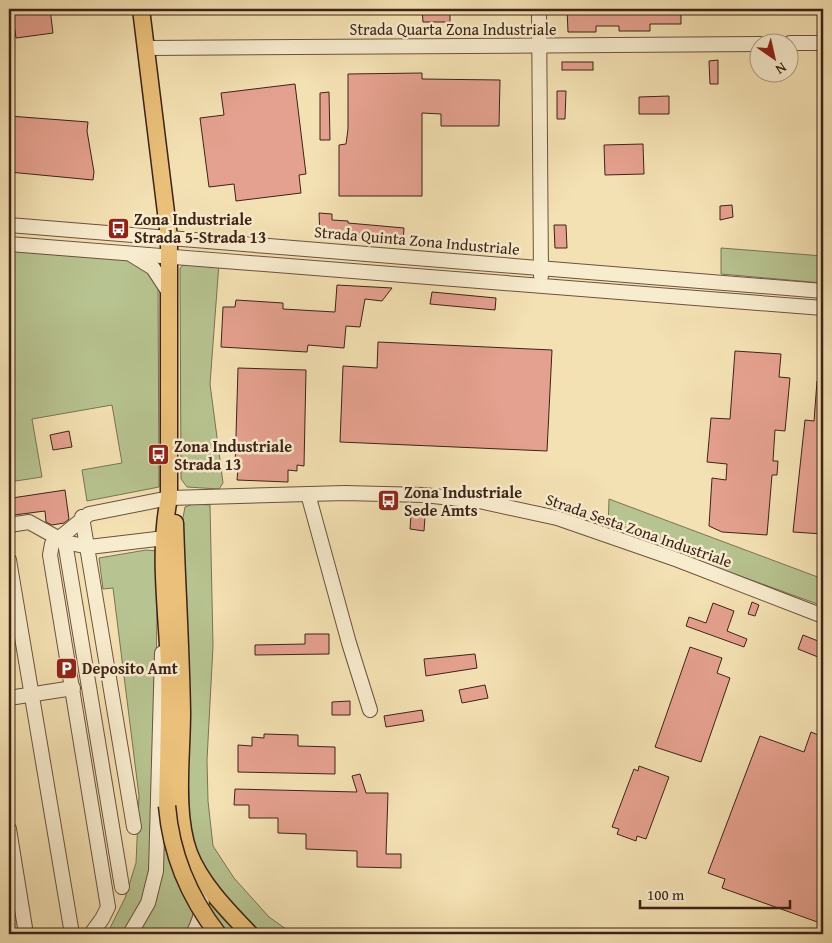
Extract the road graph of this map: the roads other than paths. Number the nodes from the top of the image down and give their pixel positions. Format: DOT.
graph roads {
  1 [pos="141,9"];
  2 [pos="539,9"];
  3 [pos="800,43"];
  4 [pos="823,43"];
  5 [pos="750,44"];
  6 [pos="539,47"];
  7 [pos="147,48"];
  8 [pos="9,225"];
  9 [pos="168,237"];
  10 [pos="9,244"];
  11 [pos="127,253"];
  12 [pos="169,255"];
  13 [pos="541,268"];
  14 [pos="610,274"];
  15 [pos="541,287"];
  16 [pos="823,291"];
  17 [pos="608,292"];
  18 [pos="170,294"];
  19 [pos="823,308"];
  20 [pos="308,494"];
  21 [pos="169,498"];
  22 [pos="82,517"];
  23 [pos="9,525"];
  24 [pos="164,538"];
  25 [pos="61,540"];
  26 [pos="89,547"];
  27 [pos="9,560"];
  28 [pos="823,616"];
  29 [pos="166,628"];
  30 [pos="73,688"];
  31 [pos="32,695"];
  32 [pos="9,698"];
  33 [pos="370,710"];
  34 [pos="134,827"];
  35 [pos="9,830"];
  36 [pos="189,853"];
  37 [pos="122,887"];
  38 [pos="26,934"];
  39 [pos="72,934"];
  40 [pos="91,934"];
  41 [pos="130,934"];
  42 [pos="193,934"];
  43 [pos="214,934"];
  44 [pos="218,934"];
  45 [pos="222,934"];
  46 [pos="250,934"];
  1 -- 7 [label="main road"];
  2 -- 6 [label="street"];
  3 -- 4 [label="street"];
  5 -- 6 [label="street, Strada Quarta Zona Industriale"];
  6 -- 7 [label="street, Strada Quarta Zona Industriale"];
  6 -- 13 [label="street"];
  7 -- 9 [label="main road"];
  8 -- 9 [label="street, Strada Quinta Zona Industriale"];
  9 -- 12 [label="main road"];
  9 -- 13 [label="street, Strada Quinta Zona Industriale"];
  10 -- 11 [label="street"];
  11 -- 12 [label="street"];
  11 -- 18 [label="street"];
  12 -- 15 [label="street"];
  12 -- 18 [label="main road"];
  13 -- 14 [label="street, Strada Quinta Zona Industriale"];
  13 -- 15 [label="street"];
  14 -- 16 [label="street, Strada Quinta Zona Industriale"];
  14 -- 17 [label="street"];
  15 -- 17 [label="street"];
  17 -- 19 [label="street"];
  18 -- 21 [label="main road"];
  20 -- 21 [label="street, Strada Sesta Zona Industriale"];
  20 -- 28 [label="street, Strada Sesta Zona Industriale"];
  20 -- 33 [label="street"];
  21 -- 22 [label="street, Strada Sesta Zona Industriale"];
  21 -- 24 [label="main road"];
  21 -- 36 [label="main road"];
  22 -- 25 [label="street"];
  22 -- 26 [label="street"];
  23 -- 25 [label="street"];
  24 -- 26 [label="street"];
  24 -- 29 [label="main road"];
  25 -- 26 [label="street"];
  25 -- 30 [label="street"];
  25 -- 37 [label="street"];
  26 -- 34 [label="street"];
  27 -- 31 [label="street"];
  29 -- 41 [label="street"];
  29 -- 44 [label="main road, bridge"];
  30 -- 31 [label="street"];
  30 -- 40 [label="street"];
  31 -- 32 [label="street"];
  31 -- 39 [label="street"];
  35 -- 38 [label="street"];
  36 -- 42 [label="street"];
  36 -- 46 [label="main road"];
  43 -- 45 [label="street"];
}
